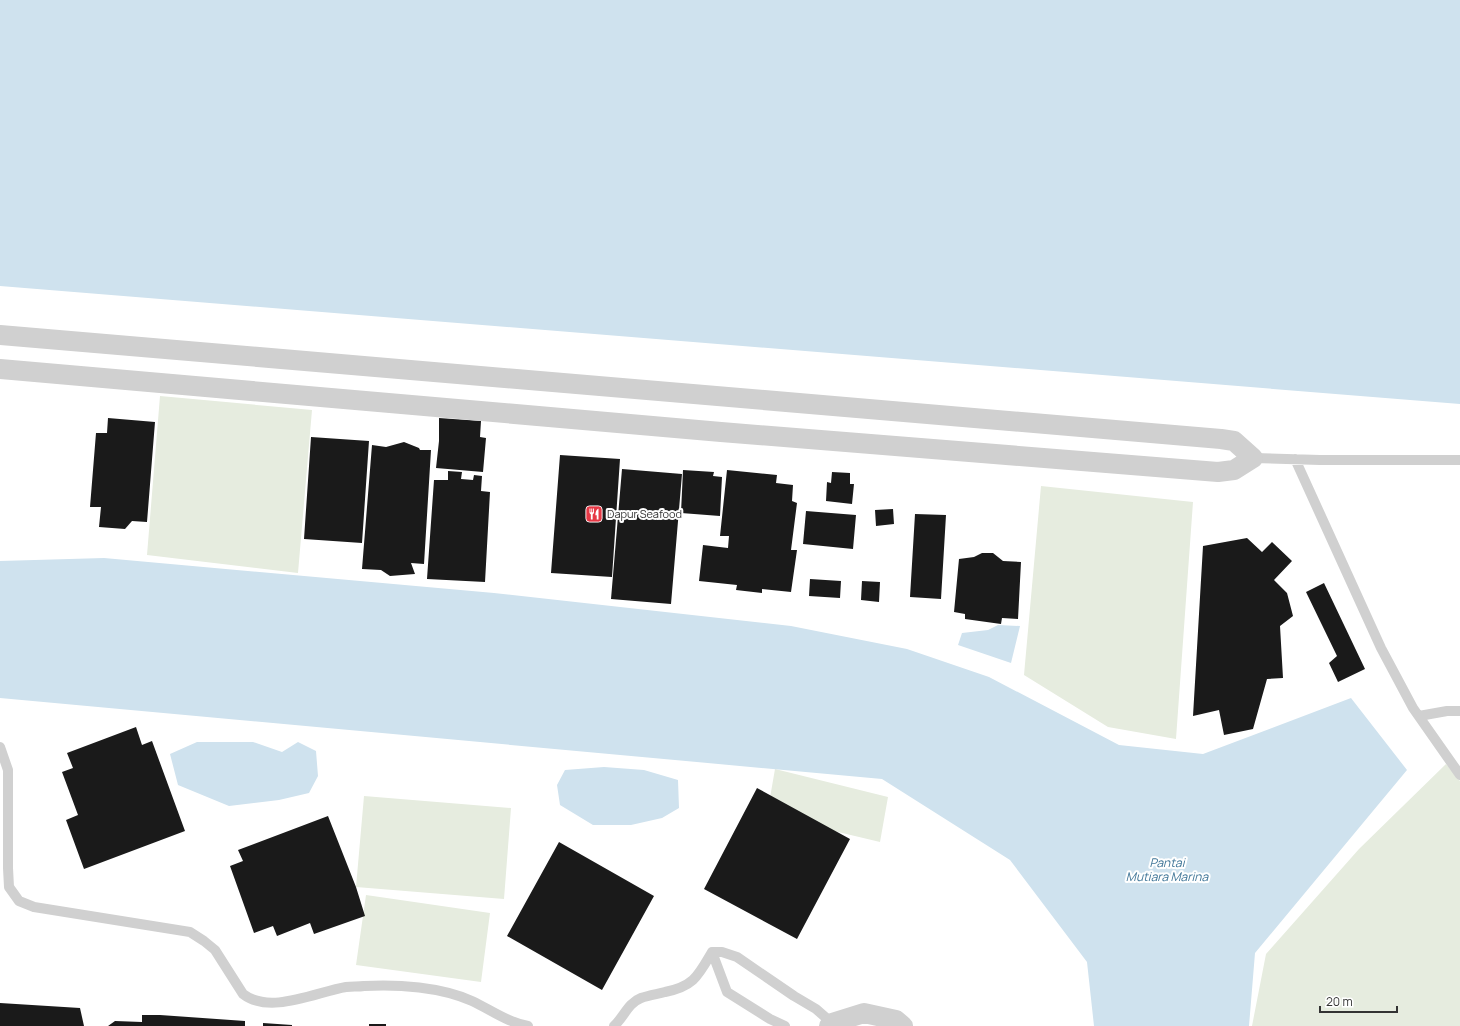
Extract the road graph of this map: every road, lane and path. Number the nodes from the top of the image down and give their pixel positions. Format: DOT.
graph roads {
  1 [pos="0,335"];
  2 [pos="0,369"];
  3 [pos="1253,458"];
  4 [pos="1295,459"];
  5 [pos="1460,460"];
  6 [pos="1460,711"];
  7 [pos="1419,716"];
  8 [pos="0,747"];
  9 [pos="1460,775"];
  10 [pos="712,952"];
  11 [pos="830,1024"];
  12 [pos="528,1026"];
  13 [pos="614,1026"];
  14 [pos="785,1026"];
  15 [pos="903,1026"];
  1 -- 3 [label="street"];
  2 -- 3 [label="street"];
  3 -- 4 [label="lane"];
  4 -- 5 [label="lane"];
  4 -- 7 [label="lane"];
  6 -- 7 [label="lane"];
  7 -- 9 [label="lane"];
  8 -- 12 [label="lane"];
  10 -- 11 [label="lane"];
  10 -- 13 [label="lane"];
  10 -- 14 [label="lane"];
  11 -- 15 [label="street"];
}
